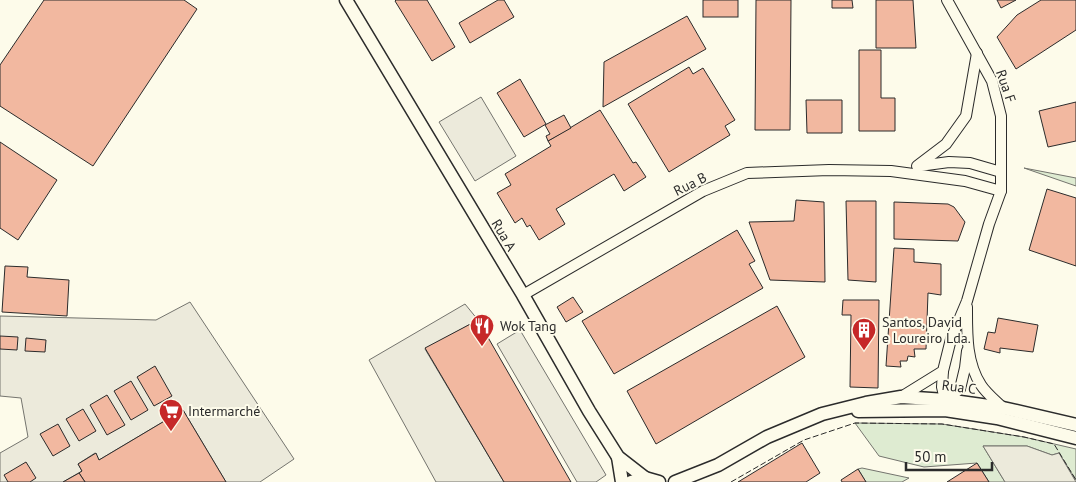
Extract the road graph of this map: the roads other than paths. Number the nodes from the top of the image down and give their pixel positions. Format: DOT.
graph roads {
  1 [pos="346,0"];
  2 [pos="947,0"];
  3 [pos="977,54"];
  4 [pos="917,166"];
  5 [pos="891,171"];
  6 [pos="1001,172"];
  7 [pos="1001,191"];
  8 [pos="523,295"];
  9 [pos="967,301"];
  10 [pos="967,345"];
  11 [pos="943,371"];
  12 [pos="901,397"];
  13 [pos="946,405"];
  14 [pos="1003,408"];
  15 [pos="838,411"];
  16 [pos="1076,425"];
  17 [pos="1076,438"];
  18 [pos="618,457"];
  19 [pos="718,465"];
  20 [pos="645,478"];
  21 [pos="622,482"];
  22 [pos="631,482"];
  23 [pos="659,482"];
  24 [pos="675,482"];
  25 [pos="698,482"];
  1 -- 8 [label="street, Rua A"];
  2 -- 3 [label="street, Rua F"];
  3 -- 4 [label="street, Rua B"];
  3 -- 6 [label="street, Rua F"];
  4 -- 5 [label="street, Rua B"];
  4 -- 6 [label="street, Rua B"];
  5 -- 7 [label="street, Rua B"];
  5 -- 8 [label="street, Rua B"];
  6 -- 7 [label="street, Rua F"];
  7 -- 9 [label="street, Rua F"];
  8 -- 18 [label="street, Rua A"];
  9 -- 10 [label="street"];
  9 -- 11 [label="street"];
  10 -- 13 [label="street"];
  10 -- 14 [label="street"];
  11 -- 12 [label="street"];
  11 -- 13 [label="street"];
  12 -- 13 [label="street, Rua C"];
  12 -- 15 [label="street, Rua C"];
  13 -- 14 [label="street, Rua C"];
  13 -- 15 [label="street, Rua C"];
  13 -- 17 [label="street, Rua C"];
  14 -- 16 [label="street, Rua C"];
  15 -- 19 [label="street, Rua C"];
  18 -- 20 [label="street, Rua A"];
  18 -- 21 [label="street"];
  19 -- 24 [label="street, Rua C"];
  19 -- 25 [label="street, Rua C"];
  20 -- 22 [label="street"];
  20 -- 23 [label="street"];
}
